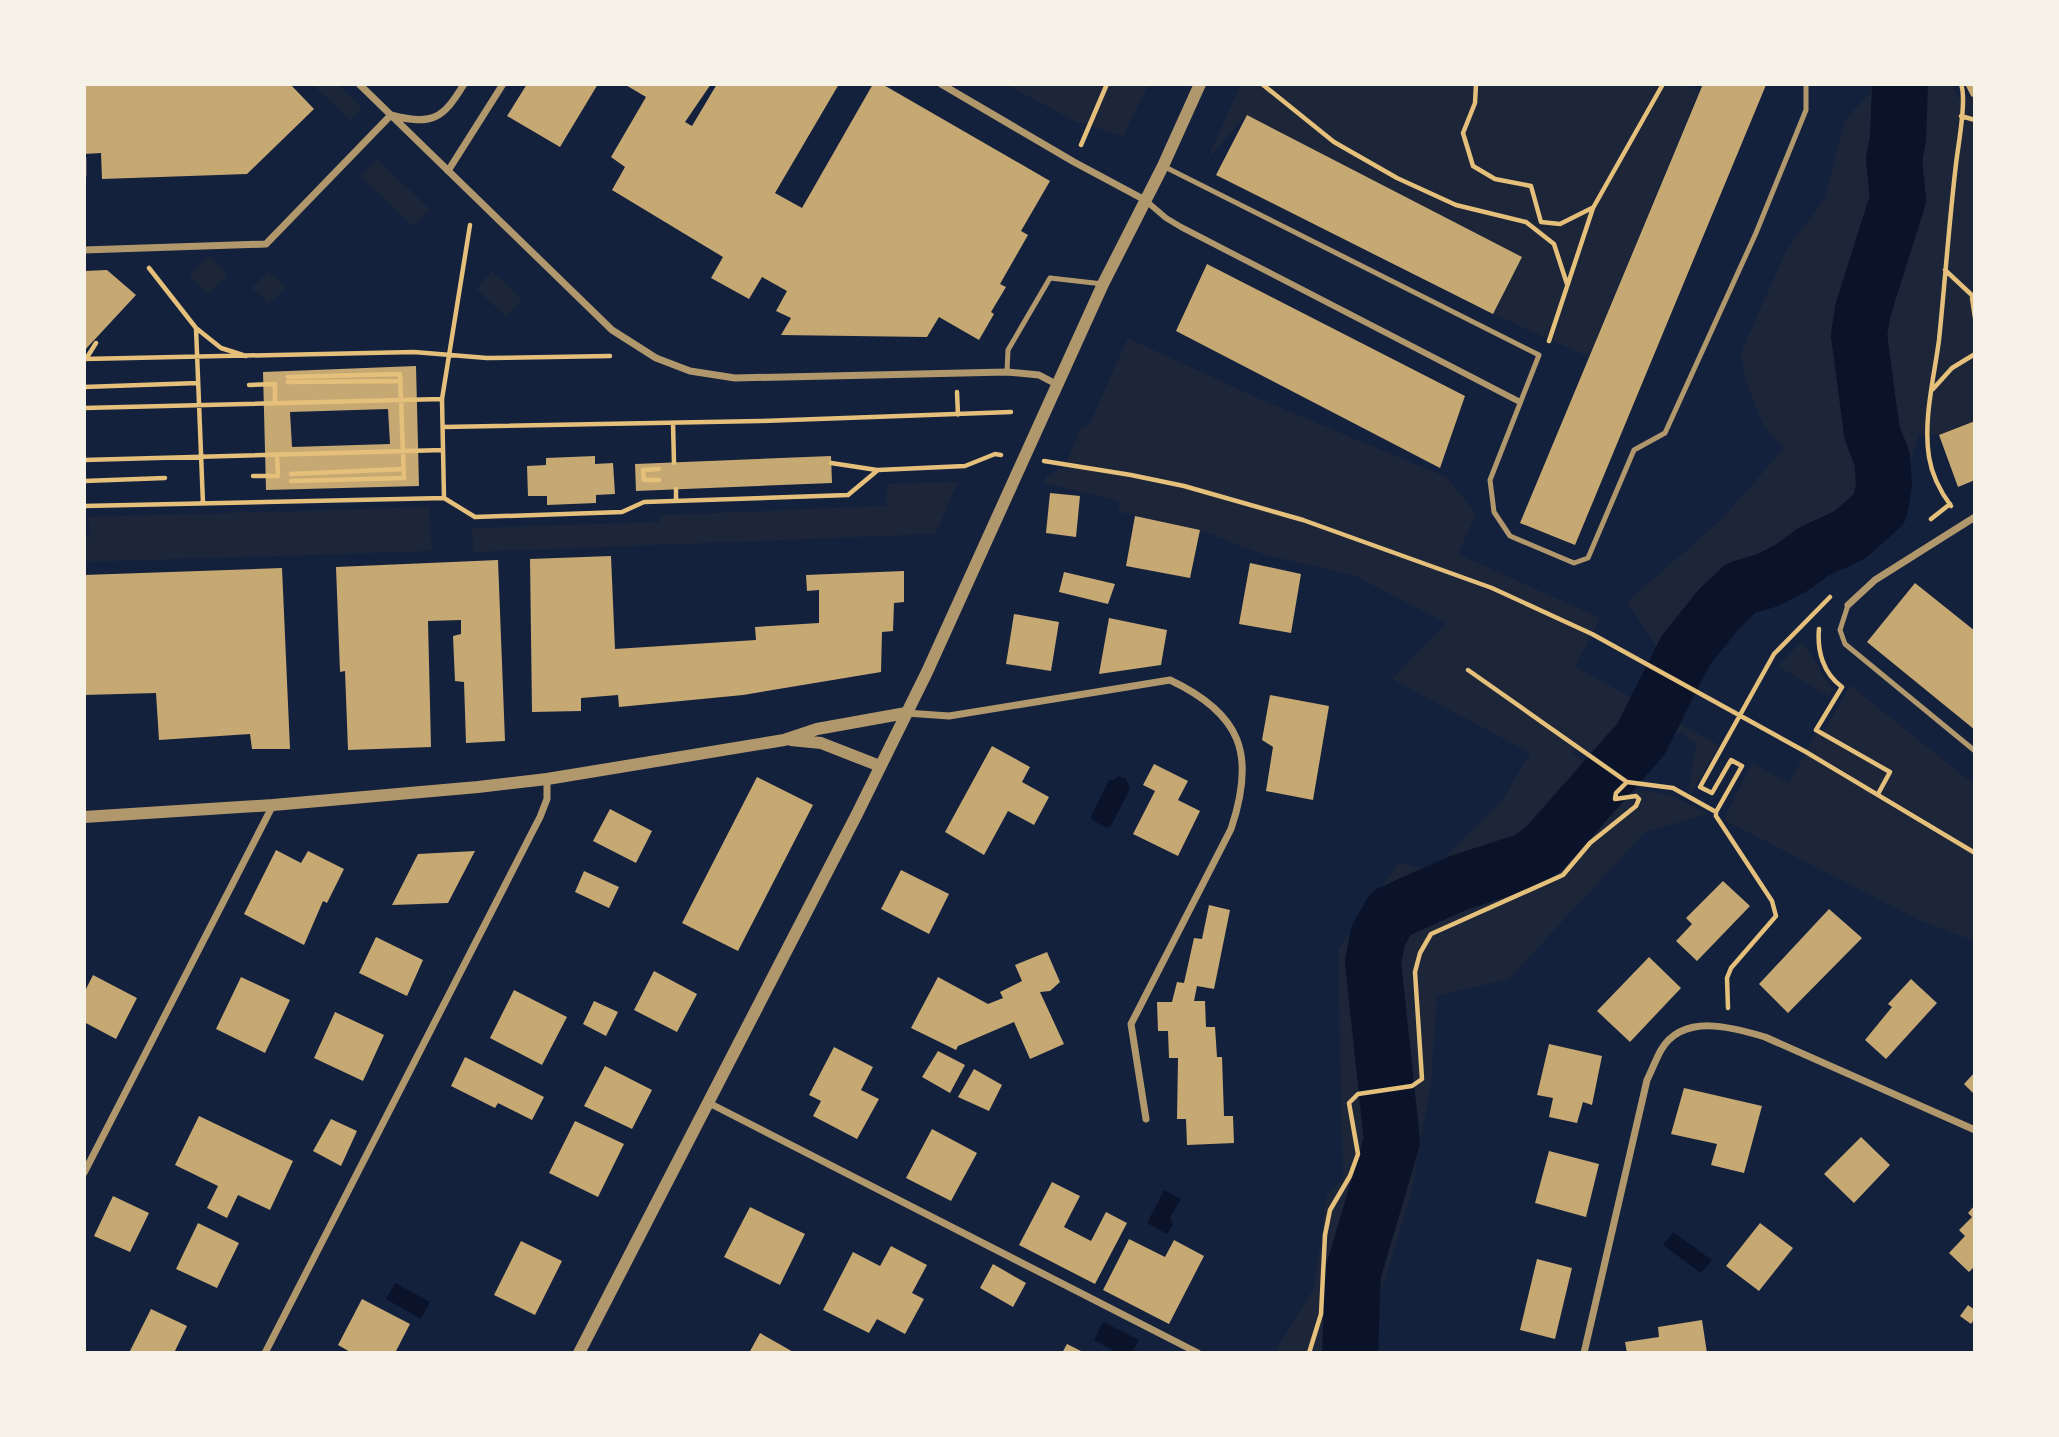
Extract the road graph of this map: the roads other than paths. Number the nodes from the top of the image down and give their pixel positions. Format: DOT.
graph roads {
  1 [pos="359,84"];
  2 [pos="464,84"];
  3 [pos="503,84"];
  4 [pos="941,84"];
  5 [pos="1200,84"];
  6 [pos="1806,84"];
  7 [pos="391,115"];
  8 [pos="1163,166"];
  9 [pos="448,171"];
  10 [pos="1145,200"];
  11 [pos="84,250"];
  12 [pos="1103,284"];
  13 [pos="1007,372"];
  14 [pos="1056,384"];
  15 [pos="1520,402"];
  16 [pos="1975,517"];
  17 [pos="1848,605"];
  18 [pos="906,713"];
  19 [pos="784,740"];
  20 [pos="1975,751"];
  21 [pos="880,766"];
  22 [pos="547,779"];
  23 [pos="273,805"];
  24 [pos="84,817"];
  25 [pos="709,1104"];
  26 [pos="1146,1119"];
  27 [pos="1975,1130"];
  28 [pos="84,1173"];
  29 [pos="265,1353"];
  30 [pos="579,1353"];
  31 [pos="1198,1353"];
  32 [pos="1584,1353"];
  1 -- 7 [label="street"];
  2 -- 7 [label="street"];
  3 -- 9 [label="street"];
  4 -- 10 [label="street"];
  5 -- 8 [label="street"];
  6 -- 15 [label="lane"];
  7 -- 9 [label="street"];
  7 -- 11 [label="street"];
  8 -- 10 [label="street"];
  8 -- 15 [label="lane"];
  9 -- 13 [label="street"];
  10 -- 12 [label="street"];
  10 -- 15 [label="street"];
  12 -- 13 [label="lane"];
  12 -- 14 [label="street"];
  13 -- 14 [label="street"];
  14 -- 18 [label="street"];
  16 -- 17 [label="street"];
  17 -- 20 [label="lane"];
  18 -- 19 [label="street"];
  18 -- 21 [label="street"];
  18 -- 26 [label="street"];
  19 -- 21 [label="street"];
  19 -- 22 [label="street"];
  21 -- 25 [label="street"];
  22 -- 23 [label="street"];
  22 -- 29 [label="street"];
  23 -- 24 [label="street"];
  23 -- 28 [label="street"];
  25 -- 30 [label="street"];
  25 -- 31 [label="street"];
  27 -- 32 [label="street"];
}
